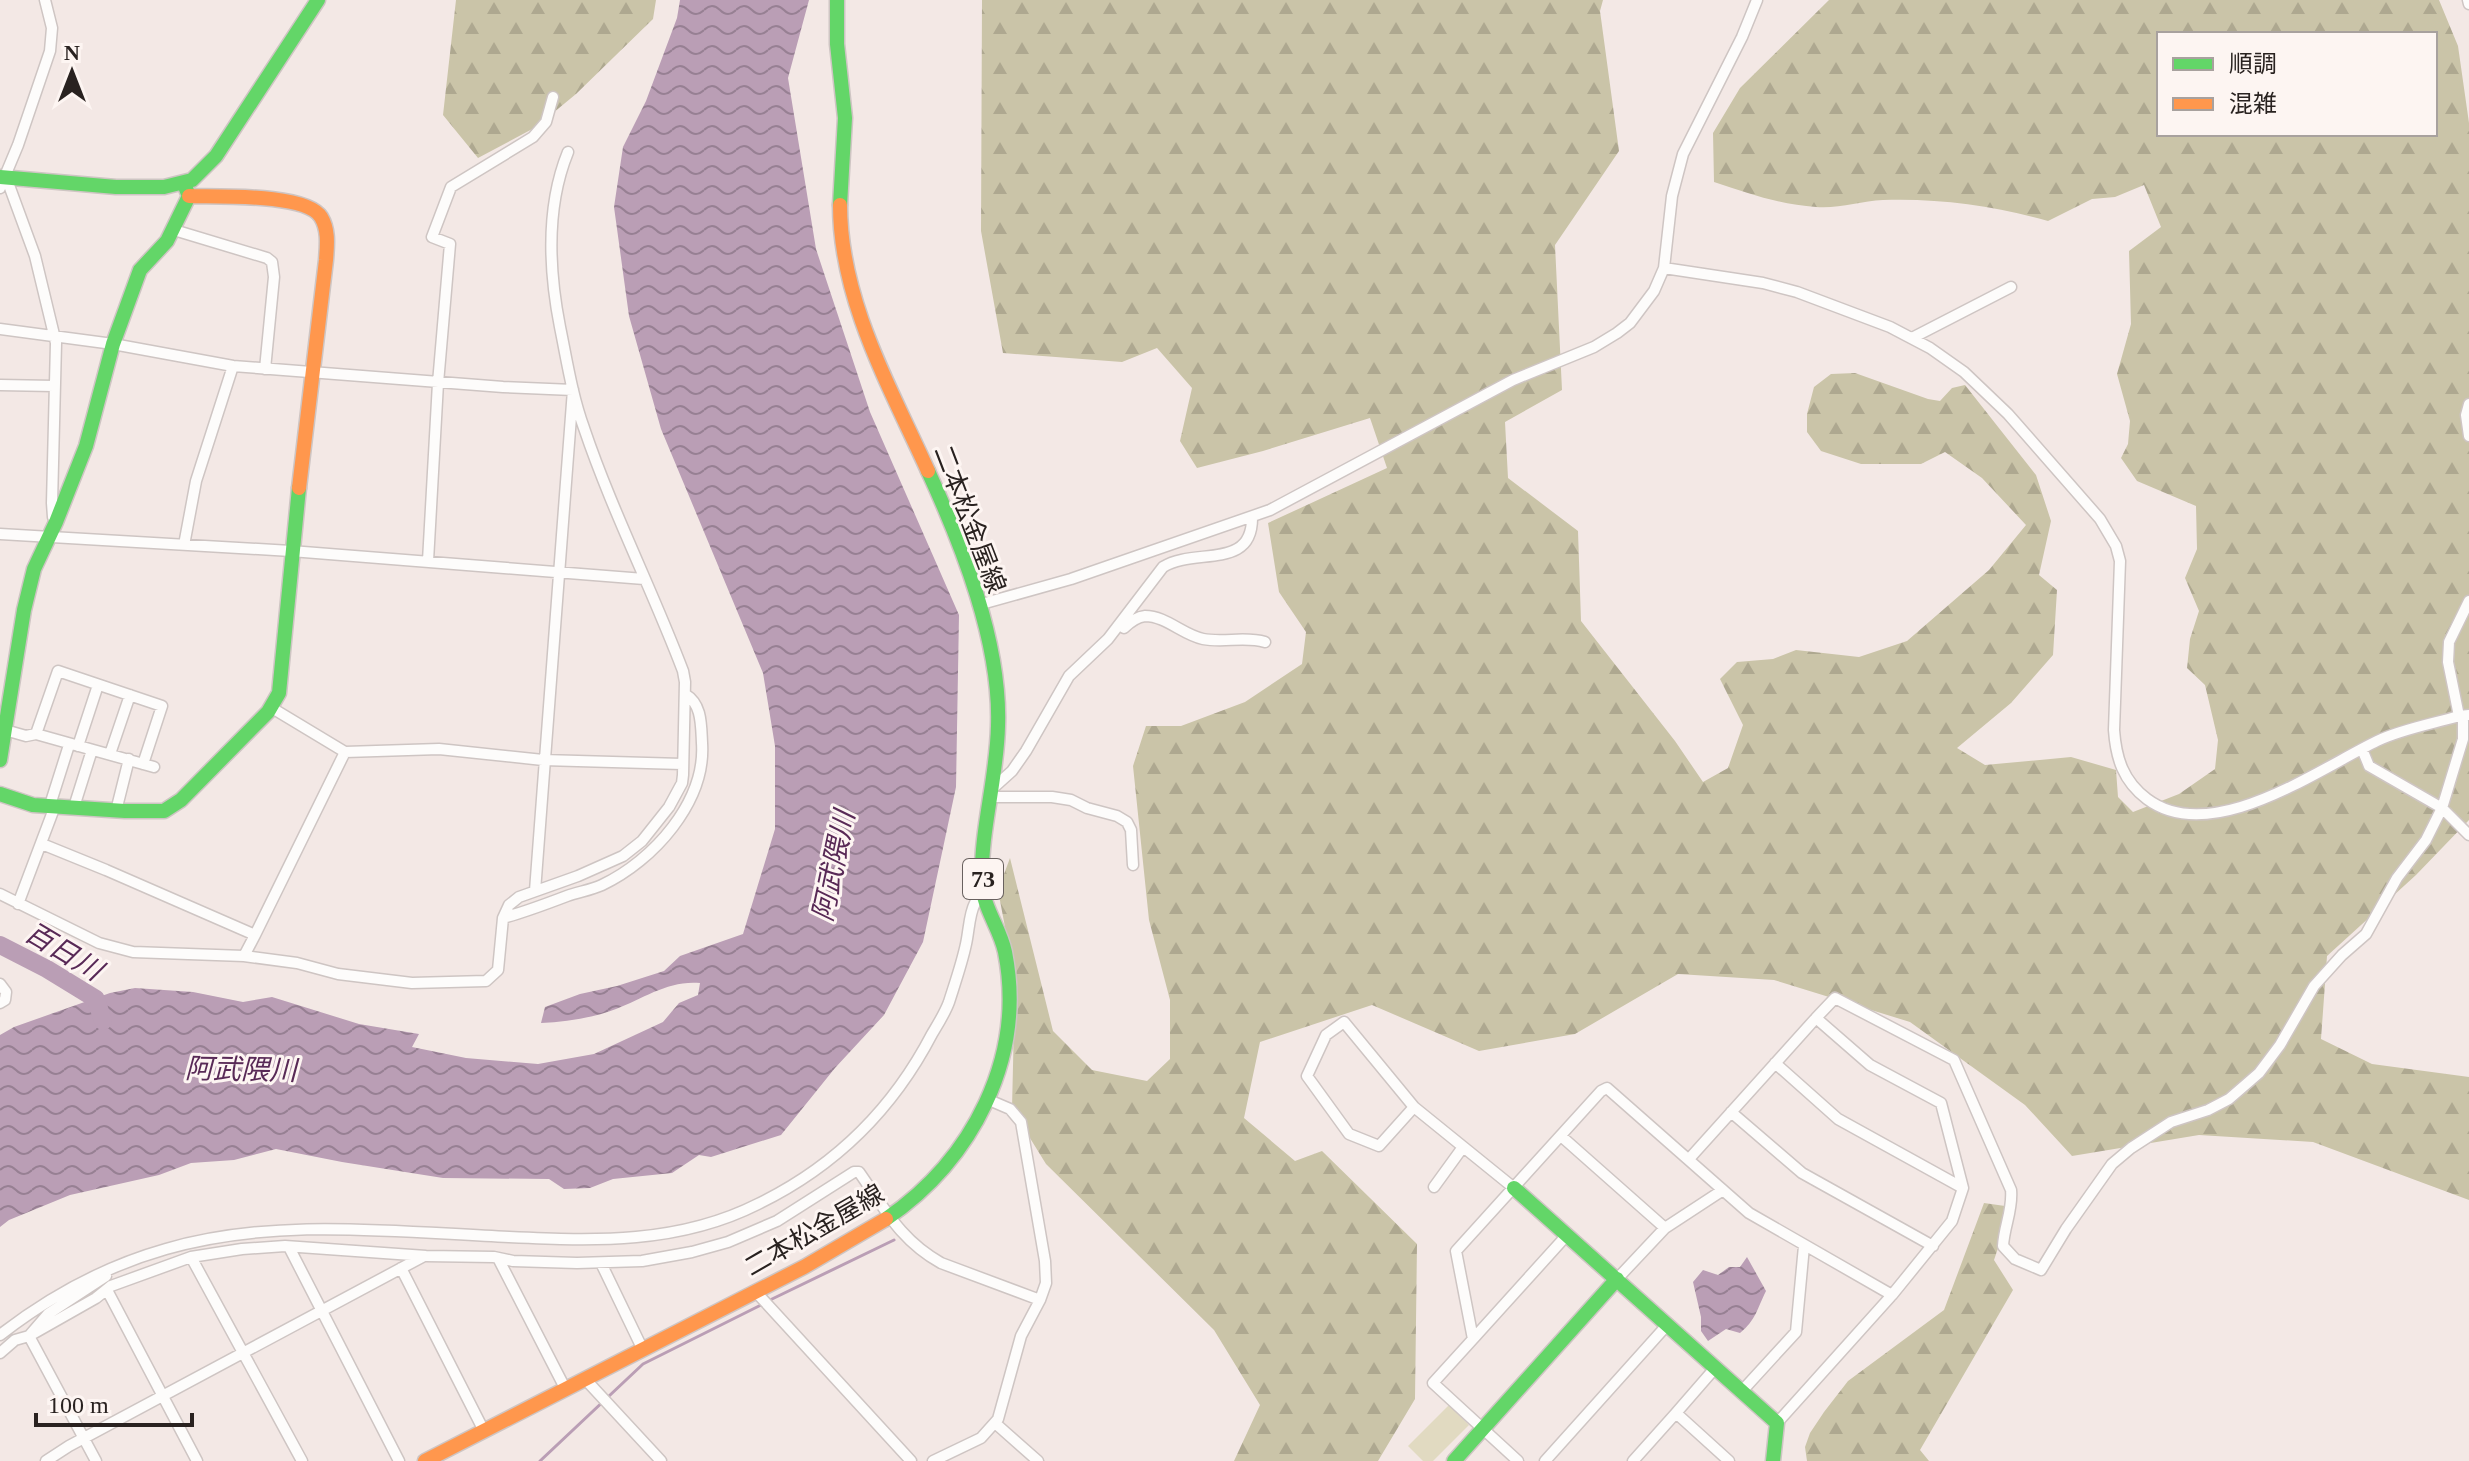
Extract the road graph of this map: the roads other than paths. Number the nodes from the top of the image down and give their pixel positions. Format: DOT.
graph roads {
  1 [pos="45,0"];
  2 [pos="318,0"];
  3 [pos="837,0"];
  4 [pos="1757,0"];
  5 [pos="553,97"];
  6 [pos="568,152"];
  7 [pos="2,181"];
  8 [pos="186,190"];
  9 [pos="174,230"];
  10 [pos="1664,268"];
  11 [pos="2011,287"];
  12 [pos="0,329"];
  13 [pos="54,337"];
  14 [pos="1912,338"];
  15 [pos="113,344"];
  16 [pos="233,366"];
  17 [pos="265,369"];
  18 [pos="313,373"];
  19 [pos="438,383"];
  20 [pos="0,385"];
  21 [pos="54,386"];
  22 [pos="573,390"];
  23 [pos="2469,404"];
  24 [pos="2469,436"];
  25 [pos="1252,517"];
  26 [pos="56,522"];
  27 [pos="0,534"];
  28 [pos="49,536"];
  29 [pos="184,545"];
  30 [pos="291,551"];
  31 [pos="428,561"];
  32 [pos="559,573"];
  33 [pos="644,579"];
  34 [pos="2469,601"];
  35 [pos="978,605"];
  36 [pos="1112,634"];
  37 [pos="1265,642"];
  38 [pos="98,685"];
  39 [pos="685,694"];
  40 [pos="130,695"];
  41 [pos="4,707"];
  42 [pos="272,708"];
  43 [pos="2464,716"];
  44 [pos="5,730"];
  45 [pos="36,734"];
  46 [pos="73,745"];
  47 [pos="2362,749"];
  48 [pos="92,750"];
  49 [pos="345,752"];
  50 [pos="110,754"];
  51 [pos="129,759"];
  52 [pos="0,760"];
  53 [pos="543,760"];
  54 [pos="682,764"];
  55 [pos="992,793"];
  56 [pos="0,794"];
  57 [pos="52,806"];
  58 [pos="74,807"];
  59 [pos="2442,808"];
  60 [pos="116,811"];
  61 [pos="2469,835"];
  62 [pos="42,844"];
  63 [pos="1133,865"];
  64 [pos="535,891"];
  65 [pos="0,894"];
  66 [pos="984,894"];
  67 [pos="18,904"];
  68 [pos="503,918"];
  69 [pos="255,935"];
  70 [pos="244,956"];
  71 [pos="0,984"];
  72 [pos="0,1003"];
  73 [pos="1816,1018"];
  74 [pos="1775,1063"];
  75 [pos="989,1100"];
  76 [pos="1414,1107"];
  77 [pos="1731,1112"];
  78 [pos="1561,1136"];
  79 [pos="1463,1147"];
  80 [pos="1689,1159"];
  81 [pos="1434,1187"];
  82 [pos="1514,1188"];
  83 [pos="1963,1188"];
  84 [pos="1723,1190"];
  85 [pos="890,1216"];
  86 [pos="1665,1228"];
  87 [pos="1567,1235"];
  88 [pos="1804,1246"];
  89 [pos="1933,1246"];
  90 [pos="289,1247"];
  91 [pos="426,1256"];
  92 [pos="191,1257"];
  93 [pos="498,1258"];
  94 [pos="601,1263"];
  95 [pos="401,1268"];
  96 [pos="109,1271"];
  97 [pos="1617,1279"];
  98 [pos="107,1290"];
  99 [pos="1892,1295"];
  100 [pos="762,1298"];
  101 [pos="1040,1300"];
  102 [pos="322,1310"];
  103 [pos="1668,1324"];
  104 [pos="0,1335"];
  105 [pos="29,1336"];
  106 [pos="1473,1339"];
  107 [pos="643,1350"];
  108 [pos="244,1352"];
  109 [pos="0,1353"];
  110 [pos="1716,1367"];
  111 [pos="586,1380"];
  112 [pos="566,1390"];
  113 [pos="1742,1391"];
  114 [pos="162,1396"];
  115 [pos="1676,1413"];
  116 [pos="995,1423"];
  117 [pos="1777,1423"];
  118 [pos="1482,1429"];
  119 [pos="484,1431"];
  120 [pos="84,1438"];
  121 [pos="1724,1459"];
  122 [pos="46,1461"];
  123 [pos="96,1461"];
  124 [pos="197,1461"];
  125 [pos="302,1461"];
  126 [pos="399,1461"];
  127 [pos="425,1461"];
  128 [pos="661,1461"];
  129 [pos="911,1461"];
  130 [pos="933,1461"];
  131 [pos="1038,1461"];
  132 [pos="1454,1461"];
  133 [pos="1518,1461"];
  134 [pos="1545,1461"];
  135 [pos="1633,1461"];
  136 [pos="1773,1461"];
  1 -- 7 [label="street"];
  2 -- 8 [label="street"];
  3 -- 35 [label="street, 二本松金屋線 / 73"];
  4 -- 10 [label="street"];
  5 -- 19 [label="street"];
  6 -- 22 [label="street"];
  7 -- 8 [label="street"];
  7 -- 13 [label="street"];
  8 -- 9 [label="street"];
  8 -- 18 [label="street"];
  9 -- 15 [label="street"];
  9 -- 17 [label="street"];
  10 -- 14 [label="street"];
  10 -- 25 [label="street"];
  11 -- 14 [label="street"];
  12 -- 13 [label="street"];
  13 -- 15 [label="street"];
  13 -- 21 [label="street"];
  14 -- 47 [label="street"];
  15 -- 16 [label="street"];
  15 -- 26 [label="street"];
  16 -- 17 [label="street"];
  16 -- 29 [label="street"];
  17 -- 18 [label="street"];
  18 -- 19 [label="street"];
  18 -- 30 [label="street"];
  19 -- 22 [label="street"];
  19 -- 31 [label="street"];
  20 -- 21 [label="street"];
  21 -- 26 [label="street"];
  22 -- 32 [label="street"];
  22 -- 33 [label="street"];
  23 -- 24 [label="street"];
  25 -- 35 [label="street"];
  25 -- 36 [label="street"];
  26 -- 28 [label="street"];
  27 -- 28 [label="street"];
  28 -- 29 [label="street"];
  28 -- 41 [label="street"];
  29 -- 30 [label="street"];
  30 -- 31 [label="street"];
  30 -- 42 [label="street"];
  31 -- 32 [label="street"];
  32 -- 33 [label="street"];
  32 -- 53 [label="street"];
  33 -- 39 [label="street"];
  34 -- 43 [label="street"];
  35 -- 55 [label="street, 二本松金屋線 / 73"];
  36 -- 37 [label="street"];
  36 -- 55 [label="street"];
  38 -- 40 [label="street"];
  38 -- 45 [label="street"];
  38 -- 46 [label="street"];
  39 -- 54 [label="street"];
  39 -- 68 [label="street"];
  40 -- 50 [label="street"];
  40 -- 51 [label="street"];
  41 -- 44 [label="street"];
  42 -- 49 [label="street"];
  42 -- 60 [label="street"];
  43 -- 47 [label="street"];
  43 -- 59 [label="street"];
  44 -- 45 [label="street"];
  44 -- 52 [label="street"];
  45 -- 46 [label="street"];
  46 -- 48 [label="street"];
  46 -- 57 [label="street"];
  47 -- 59 [label="street"];
  48 -- 50 [label="street"];
  48 -- 58 [label="street"];
  49 -- 53 [label="street"];
  49 -- 69 [label="street"];
  50 -- 51 [label="street"];
  51 -- 60 [label="street"];
  53 -- 54 [label="street"];
  53 -- 64 [label="street"];
  54 -- 64 [label="street"];
  55 -- 63 [label="street"];
  55 -- 66 [label="street, 二本松金屋線 / 73"];
  56 -- 57 [label="street"];
  57 -- 58 [label="street"];
  57 -- 62 [label="street"];
  58 -- 60 [label="street"];
  59 -- 61 [label="street"];
  59 -- 73 [label="street"];
  62 -- 67 [label="street"];
  62 -- 69 [label="street"];
  64 -- 68 [label="street"];
  65 -- 67 [label="street"];
  66 -- 75 [label="street, 二本松金屋線 / 73"];
  66 -- 96 [label="street"];
  67 -- 70 [label="street"];
  68 -- 70 [label="street"];
  69 -- 70 [label="street"];
  71 -- 72 [label="street"];
  73 -- 74 [label="street"];
  73 -- 83 [label="street"];
  74 -- 77 [label="street"];
  74 -- 83 [label="street"];
  75 -- 85 [label="street, 二本松金屋線 / 73"];
  75 -- 101 [label="street"];
  76 -- 76 [label="street"];
  76 -- 79 [label="street"];
  77 -- 80 [label="street"];
  77 -- 89 [label="street"];
  78 -- 80 [label="street"];
  78 -- 82 [label="street"];
  78 -- 86 [label="street"];
  79 -- 81 [label="street"];
  79 -- 82 [label="street"];
  80 -- 84 [label="street"];
  82 -- 87 [label="street"];
  82 -- 106 [label="street"];
  83 -- 89 [label="street"];
  84 -- 86 [label="street"];
  84 -- 88 [label="street"];
  85 -- 94 [label="street"];
  85 -- 100 [label="street, 二本松金屋線 / 73"];
  85 -- 101 [label="street"];
  86 -- 97 [label="street"];
  87 -- 97 [label="street"];
  87 -- 106 [label="street"];
  88 -- 99 [label="street"];
  88 -- 113 [label="street"];
  89 -- 99 [label="street"];
  90 -- 91 [label="street"];
  90 -- 92 [label="street"];
  90 -- 102 [label="street"];
  91 -- 93 [label="street"];
  91 -- 95 [label="street"];
  92 -- 98 [label="street"];
  92 -- 108 [label="street"];
  93 -- 94 [label="street"];
  93 -- 112 [label="street"];
  94 -- 107 [label="street"];
  95 -- 102 [label="street"];
  95 -- 119 [label="street"];
  96 -- 104 [label="street"];
  96 -- 105 [label="street"];
  97 -- 103 [label="street"];
  97 -- 118 [label="street"];
  98 -- 105 [label="street"];
  98 -- 114 [label="street"];
  99 -- 117 [label="street"];
  100 -- 107 [label="street, 二本松金屋線 / 73"];
  100 -- 129 [label="street"];
  101 -- 116 [label="street"];
  102 -- 108 [label="street"];
  102 -- 126 [label="street"];
  103 -- 110 [label="street"];
  103 -- 134 [label="street"];
  105 -- 109 [label="street"];
  105 -- 120 [label="street"];
  106 -- 118 [label="street"];
  107 -- 111 [label="street, 二本松金屋線 / 73"];
  108 -- 114 [label="street"];
  108 -- 125 [label="street"];
  110 -- 113 [label="street"];
  110 -- 115 [label="street"];
  111 -- 112 [label="street, 二本松金屋線 / 73"];
  111 -- 128 [label="street"];
  112 -- 119 [label="street, 二本松金屋線 / 73"];
  113 -- 117 [label="street"];
  114 -- 120 [label="street"];
  114 -- 124 [label="street"];
  115 -- 121 [label="street"];
  115 -- 135 [label="street"];
  116 -- 130 [label="street"];
  116 -- 131 [label="street"];
  117 -- 136 [label="street"];
  118 -- 132 [label="street"];
  118 -- 133 [label="street"];
  119 -- 127 [label="street, 二本松金屋線 / 73"];
  120 -- 122 [label="street"];
  120 -- 123 [label="street"];
}
